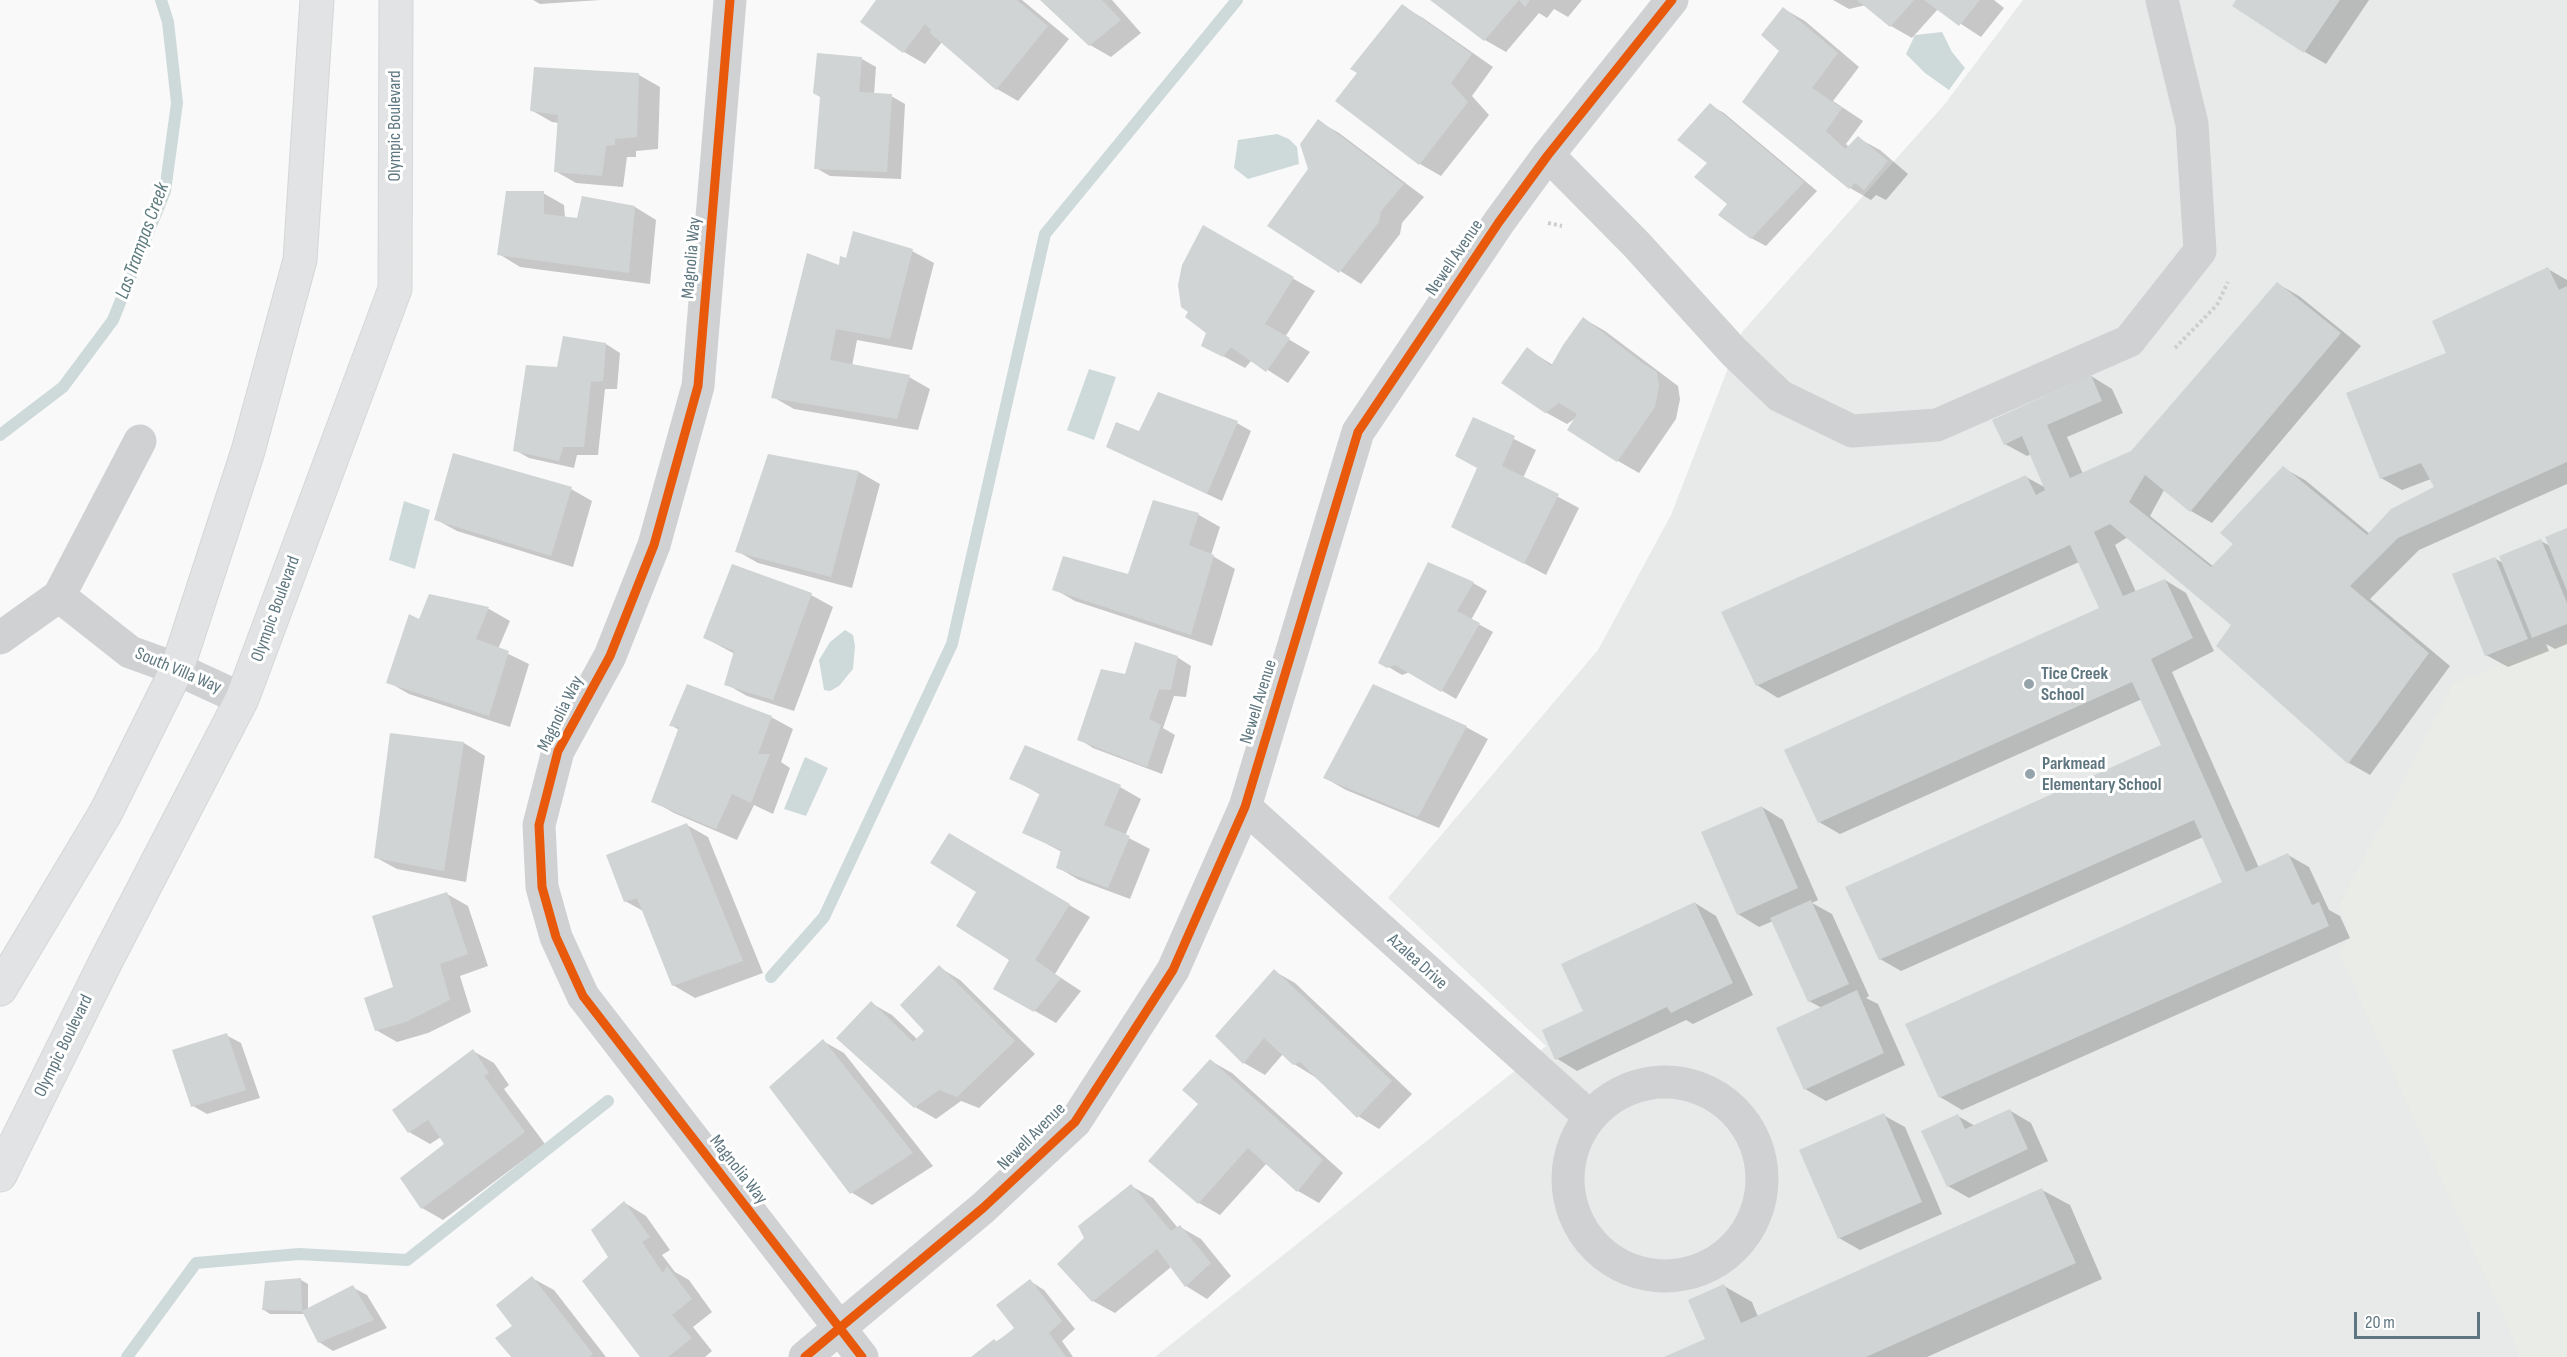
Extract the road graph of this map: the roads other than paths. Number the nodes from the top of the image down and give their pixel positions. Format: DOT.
graph roads {
  1 [pos="317,0"];
  2 [pos="396,0"];
  3 [pos="730,0"];
  4 [pos="1672,0"];
  5 [pos="2162,0"];
  6 [pos="1548,155"];
  7 [pos="140,441"];
  8 [pos="58,596"];
  9 [pos="0,638"];
  10 [pos="177,669"];
  11 [pos="242,699"];
  12 [pos="1245,807"];
  13 [pos="0,989"];
  14 [pos="1589,1116"];
  15 [pos="0,1175"];
  16 [pos="840,1329"];
  17 [pos="805,1357"];
  18 [pos="862,1357"];
  1 -- 10 [label="main road"];
  2 -- 11 [label="main road, Olympic Boulevard"];
  3 -- 16 [label="street, Magnolia Way"];
  4 -- 6 [label="street, Newell Avenue"];
  5 -- 6 [label="street"];
  6 -- 12 [label="street, Newell Avenue"];
  7 -- 8 [label="street"];
  8 -- 9 [label="street"];
  8 -- 10 [label="street, South Villa Way"];
  10 -- 11 [label="street, South Villa Way"];
  10 -- 13 [label="main road"];
  11 -- 15 [label="main road, Olympic Boulevard"];
  12 -- 14 [label="street, Azalea Drive"];
  12 -- 16 [label="street, Newell Avenue"];
  14 -- 14 [label="street"];
  16 -- 17 [label="street, Newell Avenue"];
  16 -- 18 [label="street, Magnolia Way"];
}
